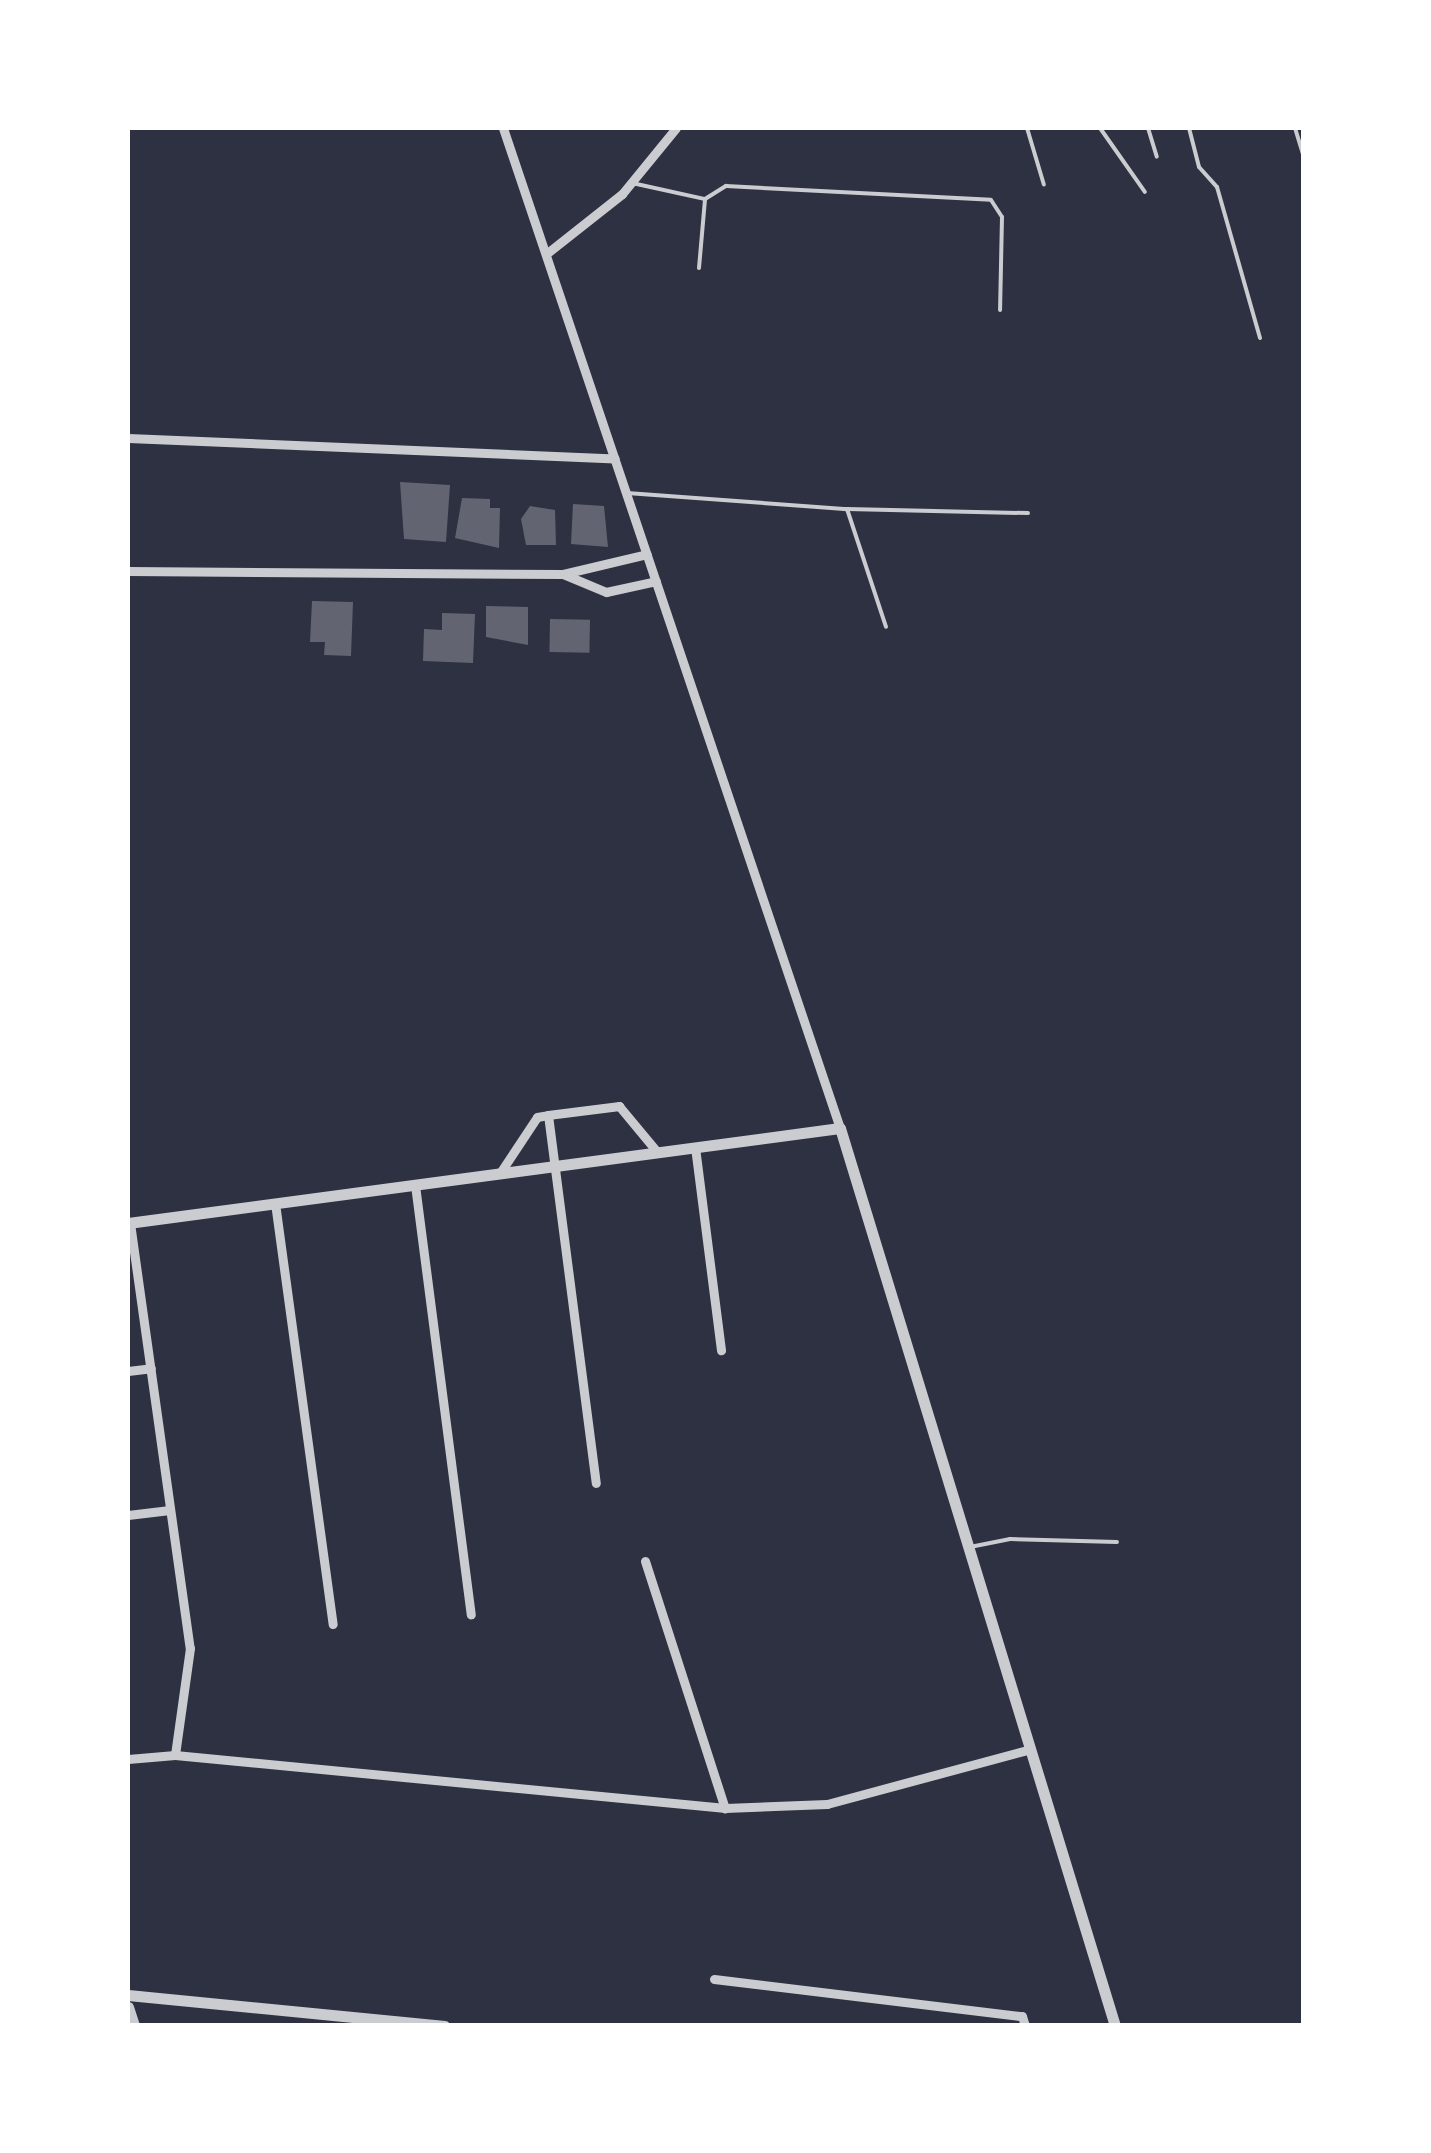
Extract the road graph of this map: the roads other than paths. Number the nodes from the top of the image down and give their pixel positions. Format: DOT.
graph roads {
  1 [pos="503,128"];
  2 [pos="676,128"];
  3 [pos="1028,128"];
  4 [pos="1100,128"];
  5 [pos="1148,128"];
  6 [pos="1189,128"];
  7 [pos="1294,128"];
  8 [pos="1304,157"];
  9 [pos="1157,158"];
  10 [pos="632,183"];
  11 [pos="1044,184"];
  12 [pos="1145,192"];
  13 [pos="705,198"];
  14 [pos="546,254"];
  15 [pos="698,268"];
  16 [pos="1000,310"];
  17 [pos="1260,338"];
  18 [pos="128,438"];
  19 [pos="615,458"];
  20 [pos="627,493"];
  21 [pos="847,509"];
  22 [pos="1028,513"];
  23 [pos="647,554"];
  24 [pos="128,571"];
  25 [pos="564,574"];
  26 [pos="656,581"];
  27 [pos="886,627"];
  28 [pos="548,1115"];
  29 [pos="840,1128"];
  30 [pos="695,1148"];
  31 [pos="658,1152"];
  32 [pos="555,1166"];
  33 [pos="500,1174"];
  34 [pos="415,1185"];
  35 [pos="276,1204"];
  36 [pos="129,1223"];
  37 [pos="721,1350"];
  38 [pos="150,1368"];
  39 [pos="128,1371"];
  40 [pos="596,1483"];
  41 [pos="170,1510"];
  42 [pos="128,1515"];
  43 [pos="1117,1542"];
  44 [pos="970,1547"];
  45 [pos="645,1561"];
  46 [pos="471,1614"];
  47 [pos="333,1624"];
  48 [pos="1032,1750"];
  49 [pos="175,1754"];
  50 [pos="128,1759"];
  51 [pos="724,1808"];
  52 [pos="714,1979"];
  53 [pos="128,1996"];
  54 [pos="128,2007"];
  55 [pos="134,2026"];
  56 [pos="444,2026"];
  57 [pos="1025,2026"];
  58 [pos="1116,2026"];
  1 -- 14 [label="street"];
  2 -- 10 [label="street"];
  3 -- 11 [label="lane"];
  4 -- 12 [label="lane"];
  5 -- 9 [label="lane"];
  6 -- 17 [label="lane"];
  7 -- 8 [label="lane"];
  10 -- 13 [label="lane"];
  10 -- 14 [label="street"];
  13 -- 15 [label="lane"];
  13 -- 16 [label="lane"];
  14 -- 19 [label="street"];
  18 -- 19 [label="street"];
  19 -- 20 [label="street"];
  20 -- 21 [label="lane"];
  20 -- 23 [label="street"];
  21 -- 22 [label="lane"];
  21 -- 27 [label="lane"];
  23 -- 25 [label="street"];
  23 -- 26 [label="street"];
  24 -- 25 [label="street"];
  25 -- 26 [label="street"];
  26 -- 29 [label="street"];
  28 -- 31 [label="street"];
  28 -- 32 [label="street"];
  28 -- 33 [label="street"];
  29 -- 30 [label="street"];
  29 -- 44 [label="street"];
  30 -- 31 [label="street"];
  30 -- 37 [label="street"];
  31 -- 32 [label="street"];
  32 -- 33 [label="street"];
  32 -- 40 [label="street"];
  33 -- 34 [label="street"];
  34 -- 35 [label="street"];
  34 -- 46 [label="street"];
  35 -- 36 [label="street"];
  35 -- 47 [label="street"];
  36 -- 38 [label="street"];
  38 -- 39 [label="street"];
  38 -- 41 [label="street"];
  41 -- 42 [label="street"];
  41 -- 49 [label="street"];
  43 -- 44 [label="lane"];
  44 -- 48 [label="street"];
  45 -- 51 [label="street"];
  48 -- 51 [label="street"];
  48 -- 58 [label="street"];
  49 -- 50 [label="street"];
  49 -- 51 [label="street"];
  52 -- 57 [label="street"];
  53 -- 56 [label="street"];
  54 -- 55 [label="street"];
}
